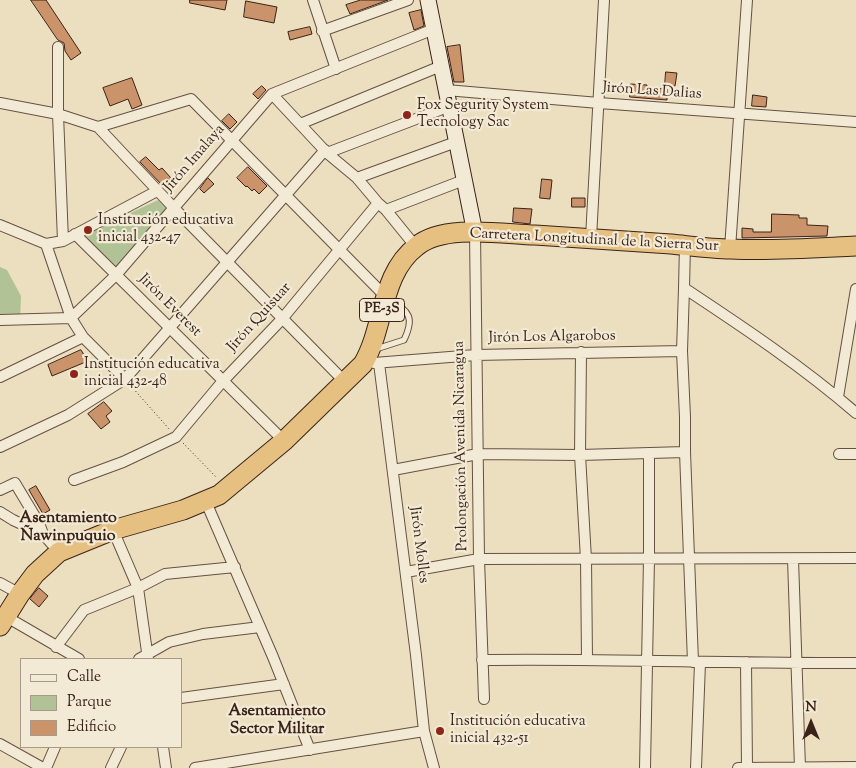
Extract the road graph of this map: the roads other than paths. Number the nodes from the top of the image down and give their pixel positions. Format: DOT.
graph roads {
  1 [pos="312,0"];
  2 [pos="408,0"];
  3 [pos="428,0"];
  4 [pos="604,0"];
  5 [pos="748,0"];
  6 [pos="434,29"];
  7 [pos="322,31"];
  8 [pos="58,47"];
  9 [pos="441,66"];
  10 [pos="336,69"];
  11 [pos="446,90"];
  12 [pos="272,94"];
  13 [pos="0,103"];
  14 [pos="598,103"];
  15 [pos="450,106"];
  16 [pos="58,114"];
  17 [pos="740,114"];
  18 [pos="856,122"];
  19 [pos="300,124"];
  20 [pos="98,127"];
  21 [pos="231,140"];
  22 [pos="456,142"];
  23 [pos="326,151"];
  24 [pos="357,178"];
  25 [pos="464,180"];
  26 [pos="158,191"];
  27 [pos="285,195"];
  28 [pos="382,206"];
  29 [pos="173,208"];
  30 [pos="0,225"];
  31 [pos="475,232"];
  32 [pos="74,234"];
  33 [pos="591,238"];
  34 [pos="63,241"];
  35 [pos="46,244"];
  36 [pos="685,246"];
  37 [pos="856,246"];
  38 [pos="416,247"];
  39 [pos="338,250"];
  40 [pos="730,250"];
  41 [pos="226,263"];
  42 [pos="116,275"];
  43 [pos="684,288"];
  44 [pos="856,289"];
  45 [pos="386,297"];
  46 [pos="71,318"];
  47 [pos="282,319"];
  48 [pos="0,320"];
  49 [pos="169,327"];
  50 [pos="83,337"];
  51 [pos="682,351"];
  52 [pos="581,352"];
  53 [pos="475,355"];
  54 [pos="371,359"];
  55 [pos="0,377"];
  56 [pos="125,379"];
  57 [pos="222,382"];
  58 [pos="345,382"];
  59 [pos="838,397"];
  60 [pos="856,413"];
  61 [pos="284,441"];
  62 [pos="0,448"];
  63 [pos="649,452"];
  64 [pos="685,452"];
  65 [pos="478,454"];
  66 [pos="839,454"];
  67 [pos="856,454"];
  68 [pos="580,455"];
  69 [pos="393,470"];
  70 [pos="74,480"];
  71 [pos="0,490"];
  72 [pos="206,502"];
  73 [pos="0,512"];
  74 [pos="113,530"];
  75 [pos="43,534"];
  76 [pos="60,552"];
  77 [pos="649,558"];
  78 [pos="689,558"];
  79 [pos="856,558"];
  80 [pos="479,559"];
  81 [pos="586,559"];
  82 [pos="793,559"];
  83 [pos="234,567"];
  84 [pos="406,572"];
  85 [pos="0,583"];
  86 [pos="138,588"];
  87 [pos="20,594"];
  88 [pos="2,621"];
  89 [pos="260,627"];
  90 [pos="56,647"];
  91 [pos="77,658"];
  92 [pos="145,658"];
  93 [pos="587,658"];
  94 [pos="482,660"];
  95 [pos="647,662"];
  96 [pos="697,662"];
  97 [pos="746,662"];
  98 [pos="795,662"];
  99 [pos="856,663"];
  100 [pos="284,684"];
  101 [pos="182,698"];
  102 [pos="484,699"];
  103 [pos="424,731"];
  104 [pos="0,744"];
  105 [pos="55,748"];
  106 [pos="121,748"];
  107 [pos="163,748"];
  108 [pos="310,750"];
  109 [pos="856,767"];
  110 [pos="45,768"];
  111 [pos="111,768"];
  112 [pos="166,768"];
  113 [pos="195,768"];
  114 [pos="434,768"];
  115 [pos="645,768"];
  116 [pos="696,768"];
  117 [pos="738,768"];
  118 [pos="746,768"];
  119 [pos="800,768"];
  1 -- 7 [label="street"];
  2 -- 7 [label="street"];
  3 -- 6 [label="street"];
  4 -- 14 [label="street"];
  5 -- 17 [label="street"];
  6 -- 9 [label="street"];
  6 -- 10 [label="street, Jirón Imalaya"];
  7 -- 10 [label="street"];
  8 -- 16 [label="street"];
  9 -- 11 [label="street"];
  9 -- 19 [label="street"];
  10 -- 12 [label="street, Jirón Imalaya"];
  11 -- 14 [label="street, Jirón Las Dalias"];
  11 -- 15 [label="street"];
  12 -- 19 [label="street"];
  12 -- 21 [label="street, Jirón Imalaya"];
  13 -- 16 [label="street"];
  14 -- 17 [label="street, Jirón Las Dalias"];
  14 -- 33 [label="street"];
  15 -- 22 [label="street"];
  15 -- 23 [label="street"];
  16 -- 20 [label="street"];
  16 -- 34 [label="street"];
  17 -- 18 [label="street, Jirón Las Dalias"];
  17 -- 40 [label="street"];
  19 -- 23 [label="street"];
  20 -- 21 [label="street"];
  20 -- 26 [label="street"];
  21 -- 27 [label="street"];
  21 -- 29 [label="street, Jirón Imalaya"];
  22 -- 24 [label="street"];
  22 -- 25 [label="street"];
  23 -- 24 [label="street"];
  23 -- 27 [label="street"];
  24 -- 28 [label="street"];
  25 -- 28 [label="street"];
  25 -- 31 [label="street"];
  26 -- 29 [label="street"];
  26 -- 32 [label="street"];
  27 -- 39 [label="street"];
  27 -- 41 [label="street"];
  28 -- 38 [label="street"];
  28 -- 39 [label="street, Jirón Quisuar"];
  29 -- 41 [label="street"];
  29 -- 42 [label="street, Jirón Imalaya"];
  30 -- 35 [label="street"];
  31 -- 33 [label="highway, Carretera Longitudinal de la Sierra Sur / PE-3S"];
  31 -- 38 [label="highway, Carretera Longitudinal de la Sierra Sur / PE-3S"];
  31 -- 53 [label="street, Prolongación Avenida Nicaragua"];
  32 -- 34 [label="street"];
  32 -- 42 [label="street, Jirón Everest"];
  33 -- 36 [label="highway, Carretera Longitudinal de la Sierra Sur / PE-3S"];
  34 -- 35 [label="street"];
  35 -- 46 [label="street"];
  36 -- 40 [label="highway, Carretera Longitudinal de la Sierra Sur / PE-3S"];
  36 -- 43 [label="street"];
  37 -- 40 [label="highway, Carretera Longitudinal de la Sierra Sur / PE-3S"];
  38 -- 45 [label="highway, Carretera Longitudinal de la Sierra Sur / PE-3S"];
  39 -- 45 [label="street"];
  39 -- 47 [label="street, Jirón Quisuar"];
  41 -- 47 [label="street"];
  41 -- 49 [label="street"];
  42 -- 46 [label="street, Jirón Imalaya"];
  42 -- 49 [label="street, Jirón Everest"];
  43 -- 51 [label="street"];
  43 -- 59 [label="street"];
  44 -- 59 [label="street"];
  45 -- 54 [label="highway, Carretera Longitudinal de la Sierra Sur / PE-3S"];
  45 -- 54 [label="lane"];
  46 -- 48 [label="street"];
  46 -- 50 [label="street"];
  47 -- 57 [label="street, Jirón Quisuar"];
  47 -- 58 [label="street"];
  49 -- 56 [label="street"];
  49 -- 57 [label="street, Jirón Everest"];
  50 -- 55 [label="street"];
  50 -- 56 [label="street"];
  51 -- 52 [label="street, Jirón Los Algarobos"];
  51 -- 64 [label="street"];
  52 -- 53 [label="street, Jirón Los Algarobos"];
  52 -- 68 [label="street"];
  53 -- 54 [label="street, Jirón Los Algarobos"];
  53 -- 65 [label="street, Prolongación Avenida Nicaragua"];
  54 -- 58 [label="highway, Carretera Longitudinal de la Sierra Sur / PE-3S"];
  54 -- 69 [label="street, Jirón Molles"];
  56 -- 62 [label="street"];
  57 -- 61 [label="street, Jirón Everest"];
  57 -- 70 [label="street, Jirón Quisuar"];
  58 -- 61 [label="highway, Carretera Longitudinal de la Sierra Sur / PE-3S"];
  59 -- 60 [label="street"];
  61 -- 72 [label="highway, Carretera Longitudinal de la Sierra Sur / PE-3S"];
  63 -- 64 [label="street"];
  63 -- 68 [label="street"];
  63 -- 77 [label="street"];
  64 -- 78 [label="street"];
  65 -- 68 [label="street"];
  65 -- 69 [label="street"];
  65 -- 80 [label="street, Prolongación Avenida Nicaragua"];
  66 -- 67 [label="street"];
  68 -- 81 [label="street"];
  69 -- 84 [label="street, Jirón Molles"];
  71 -- 75 [label="street"];
  72 -- 74 [label="highway, Carretera Longitudinal de la Sierra Sur / PE-3S"];
  72 -- 83 [label="street"];
  73 -- 75 [label="street"];
  74 -- 76 [label="highway, Carretera Longitudinal de la Sierra Sur / PE-3S"];
  74 -- 86 [label="street"];
  75 -- 76 [label="street"];
  76 -- 87 [label="highway, Carretera Longitudinal de la Sierra Sur / PE-3S"];
  77 -- 78 [label="street"];
  77 -- 81 [label="street"];
  77 -- 95 [label="street"];
  78 -- 82 [label="street"];
  78 -- 96 [label="street"];
  79 -- 82 [label="street"];
  80 -- 81 [label="street"];
  80 -- 84 [label="street"];
  80 -- 94 [label="street, Prolongación Avenida Nicaragua"];
  81 -- 93 [label="street"];
  82 -- 98 [label="street"];
  83 -- 86 [label="street"];
  83 -- 89 [label="street"];
  84 -- 103 [label="street, Jirón Molles"];
  85 -- 87 [label="street"];
  86 -- 90 [label="street"];
  86 -- 92 [label="street"];
  87 -- 88 [label="highway, Carretera Longitudinal de la Sierra Sur / PE-3S"];
  88 -- 90 [label="street"];
  89 -- 92 [label="street"];
  89 -- 100 [label="street"];
  90 -- 91 [label="street"];
  93 -- 94 [label="street"];
  93 -- 95 [label="street"];
  94 -- 102 [label="street, Prolongación Avenida Nicaragua"];
  95 -- 96 [label="street"];
  95 -- 115 [label="street"];
  96 -- 97 [label="street"];
  96 -- 116 [label="street"];
  97 -- 98 [label="street"];
  97 -- 118 [label="street"];
  98 -- 99 [label="street"];
  98 -- 119 [label="street"];
  100 -- 101 [label="street"];
  100 -- 108 [label="street"];
  103 -- 108 [label="street"];
  103 -- 114 [label="street, Jirón Molles"];
  104 -- 110 [label="street"];
  105 -- 110 [label="street"];
  106 -- 111 [label="street"];
  107 -- 112 [label="street"];
  108 -- 113 [label="street"];
  109 -- 119 [label="street"];
  117 -- 118 [label="street"];
  118 -- 119 [label="street"];
}
